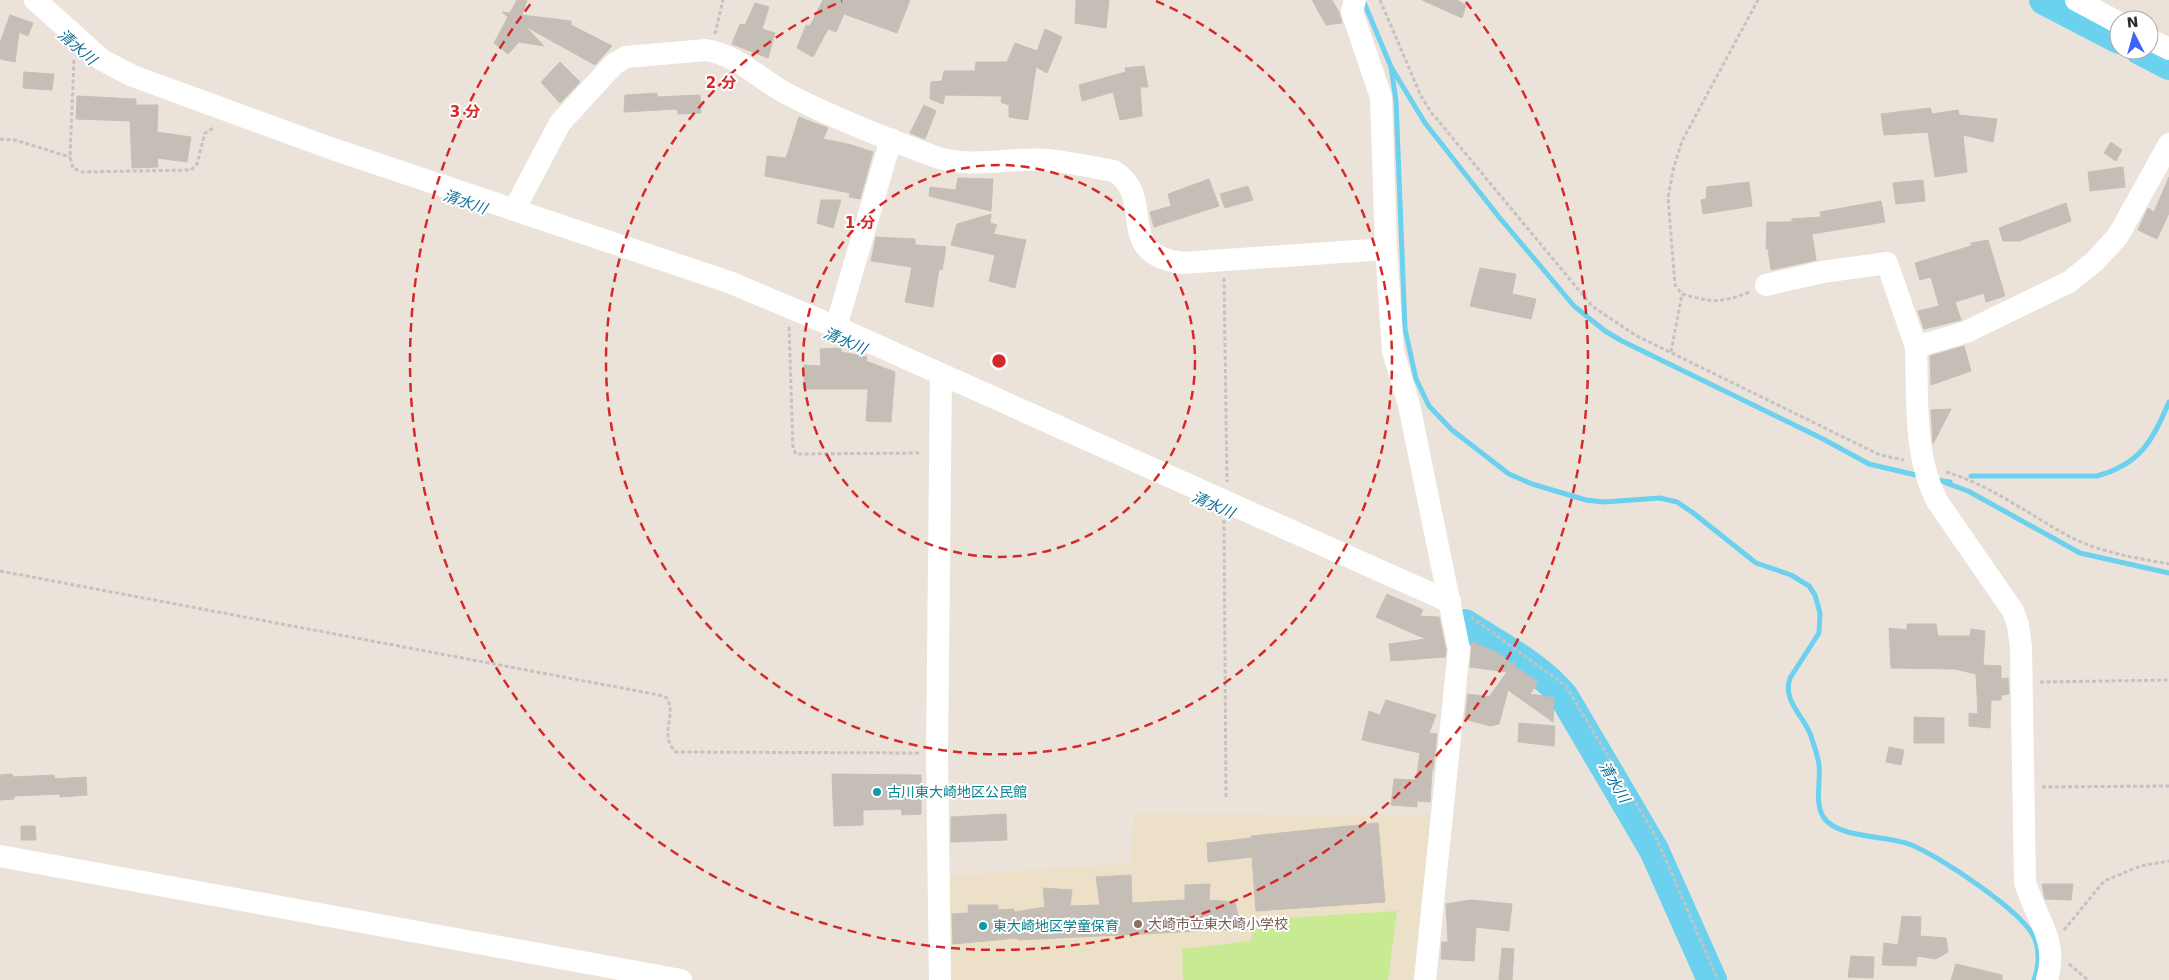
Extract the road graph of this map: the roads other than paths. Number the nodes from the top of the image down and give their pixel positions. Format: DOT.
graph roads {
  1 [pos="35,0"];
  2 [pos="1355,0"];
  3 [pos="2076,0"];
  4 [pos="2109,18"];
  5 [pos="891,140"];
  6 [pos="2169,144"];
  7 [pos="514,210"];
  8 [pos="1386,249"];
  9 [pos="1766,285"];
  10 [pos="836,327"];
  11 [pos="1916,347"];
  12 [pos="941,375"];
  13 [pos="1450,602"];
  14 [pos="0,856"];
  15 [pos="628,975"];
  16 [pos="681,980"];
  17 [pos="940,980"];
  18 [pos="1425,980"];
  19 [pos="2047,980"];
  1 -- 7 [label="street"];
  2 -- 8 [label="street"];
  3 -- 4 [label="street"];
  5 -- 7 [label="street"];
  5 -- 8 [label="street"];
  5 -- 10 [label="street"];
  6 -- 11 [label="street"];
  7 -- 10 [label="street"];
  8 -- 13 [label="street"];
  9 -- 11 [label="street"];
  10 -- 12 [label="street"];
  11 -- 19 [label="street"];
  12 -- 13 [label="street"];
  12 -- 17 [label="street"];
  13 -- 18 [label="street"];
  14 -- 15 [label="street"];
  15 -- 16 [label="street"];
}
